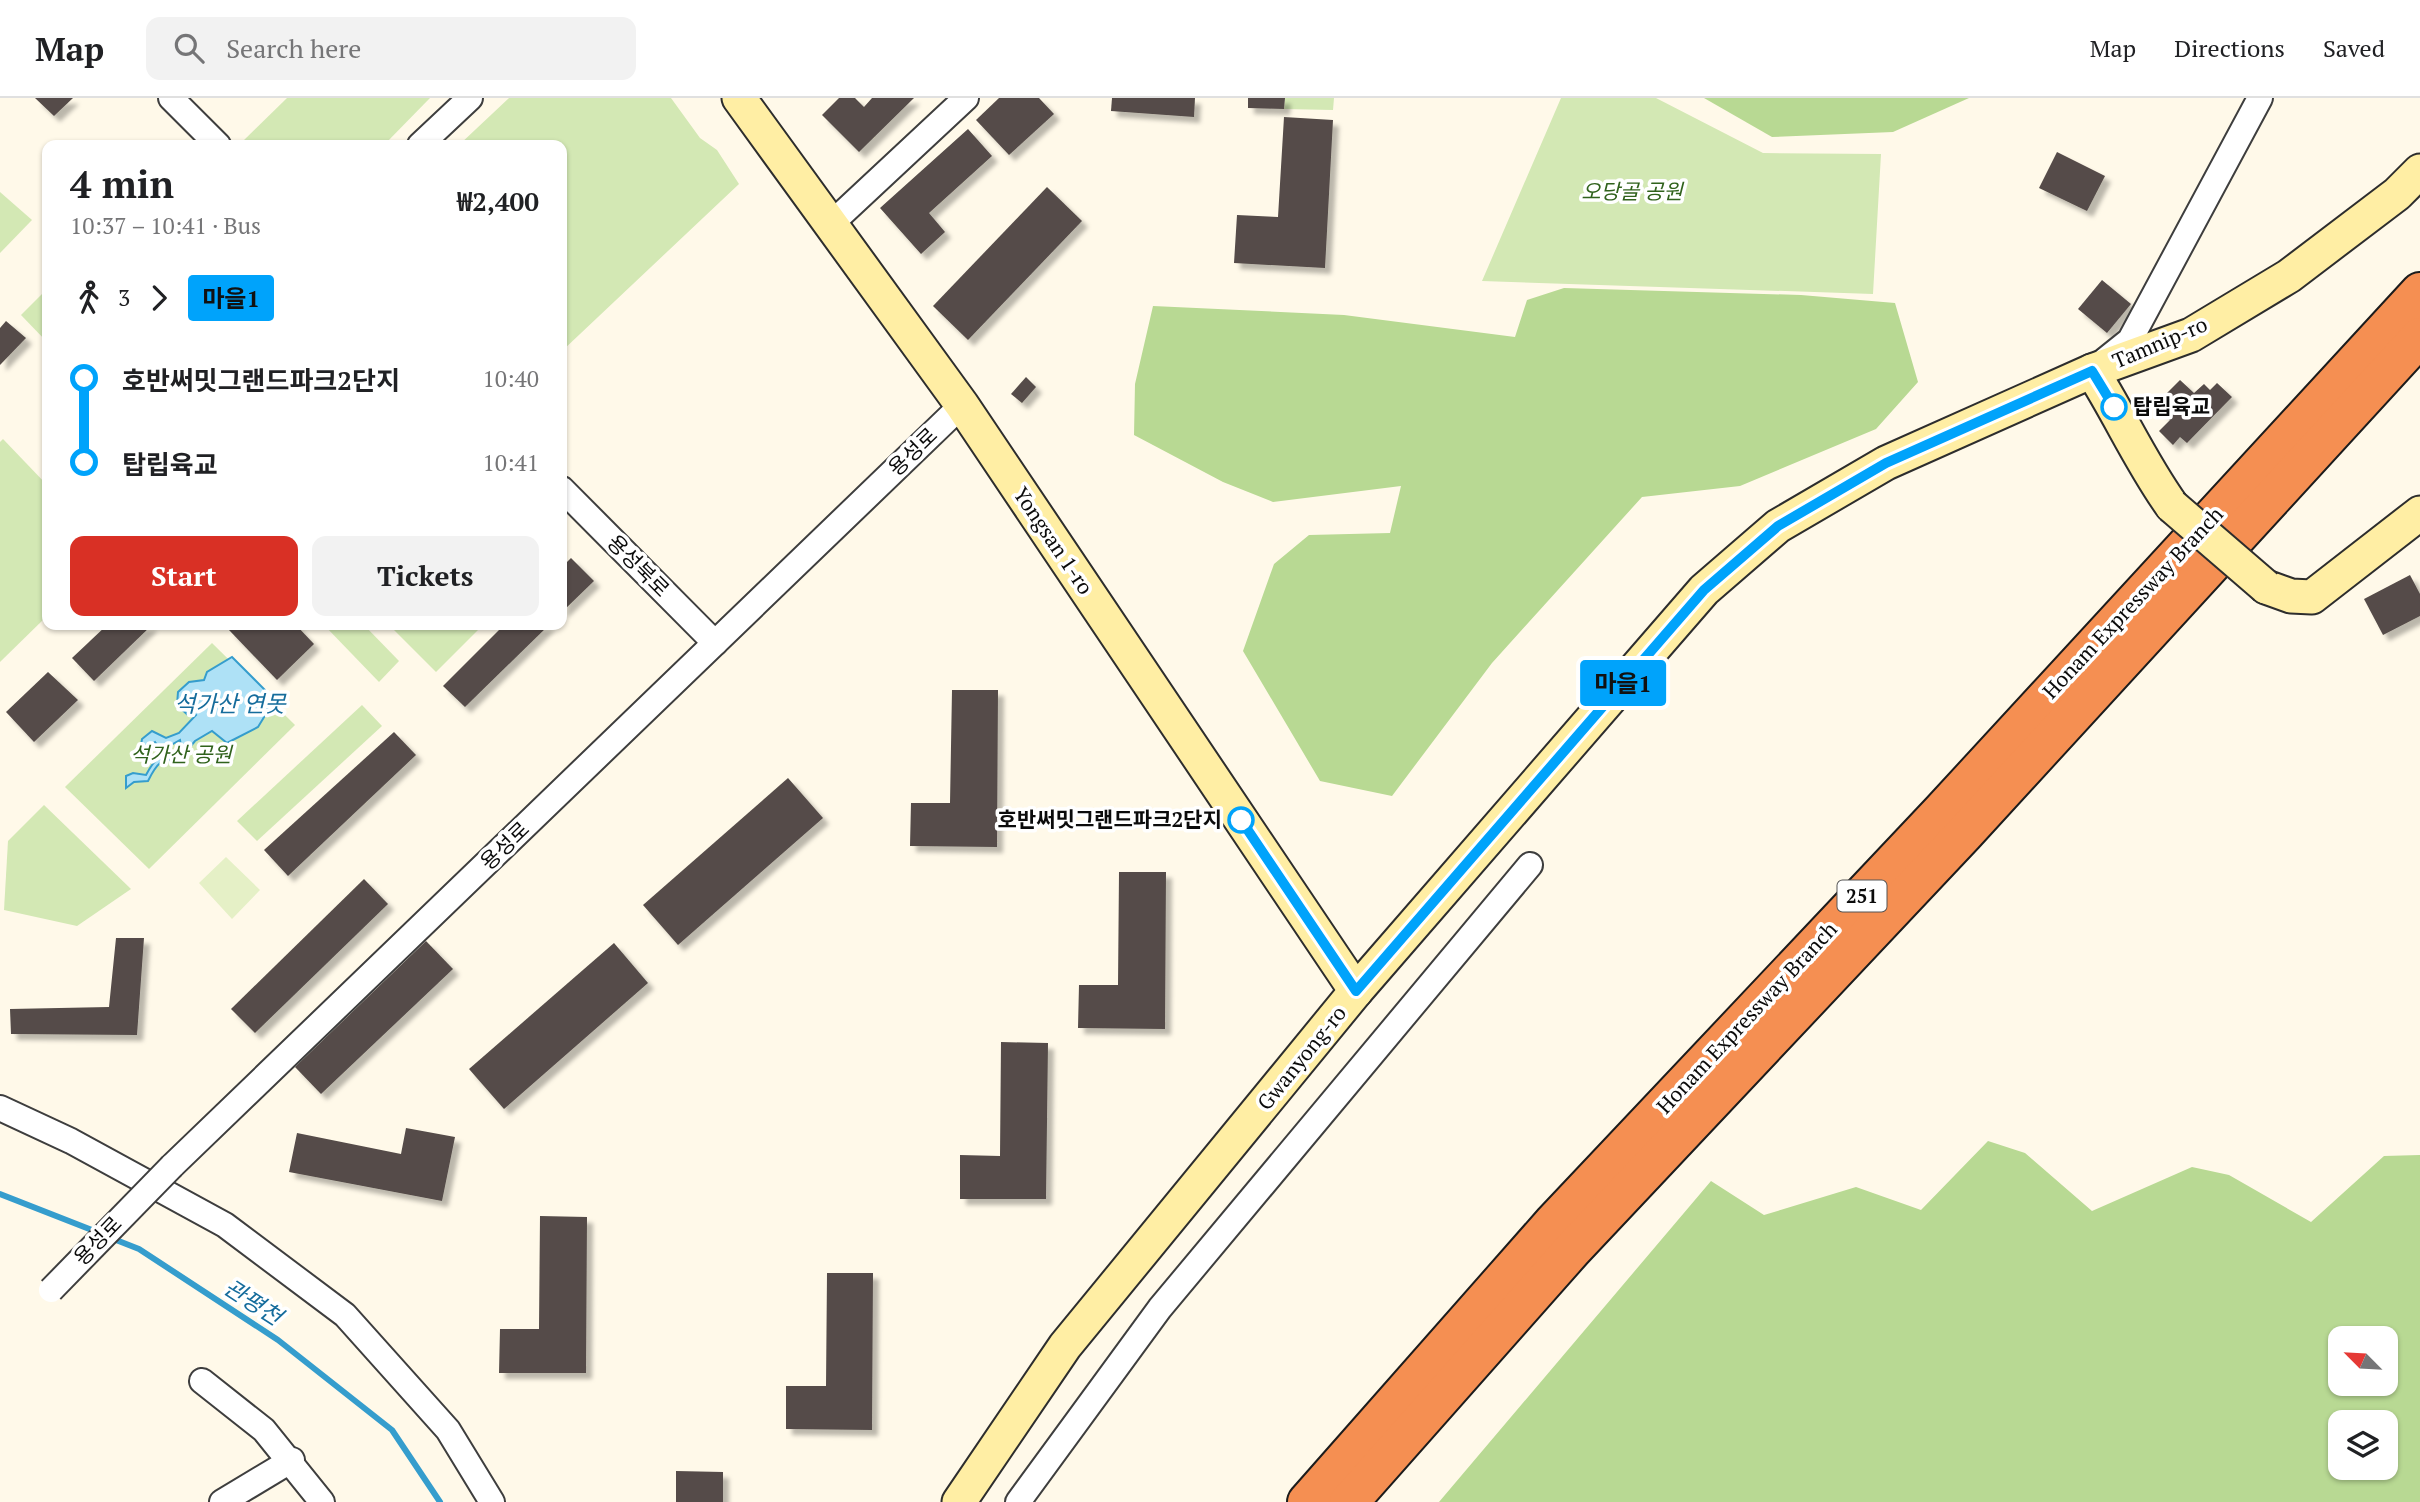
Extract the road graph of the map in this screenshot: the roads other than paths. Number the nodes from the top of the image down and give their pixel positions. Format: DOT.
graph roads {
  1 [pos="171,98"];
  2 [pos="470,98"];
  3 [pos="739,98"];
  4 [pos="966,98"];
  5 [pos="2260,98"];
  6 [pos="213,140"];
  7 [pos="425,140"];
  8 [pos="2420,171"];
  9 [pos="832,223"];
  10 [pos="2420,292"];
  11 [pos="2420,337"];
  12 [pos="2092,371"];
  13 [pos="962,405"];
  14 [pos="567,494"];
  15 [pos="2420,513"];
  16 [pos="715,643"];
  17 [pos="1530,864"];
  18 [pos="1356,991"];
  19 [pos="0,1108"];
  20 [pos="51,1290"];
  21 [pos="202,1381"];
  22 [pos="292,1460"];
  23 [pos="222,1502"];
  24 [pos="322,1502"];
  25 [pos="492,1502"];
  26 [pos="959,1502"];
  27 [pos="1018,1502"];
  28 [pos="1307,1502"];
  29 [pos="1349,1502"];
  1 -- 6 [label="street"];
  2 -- 7 [label="street"];
  3 -- 9 [label="main road, Yongsan 1-ro"];
  4 -- 9 [label="street"];
  5 -- 12 [label="street, Tamnip-ro"];
  8 -- 12 [label="main road, Tamnip-ro"];
  9 -- 13 [label="main road, Yongsan 1-ro"];
  10 -- 28 [label="highway, Honam Expressway Branch / 251"];
  11 -- 29 [label="highway, Honam Expressway Branch / 251"];
  12 -- 15 [label="main road, bridge"];
  12 -- 18 [label="main road, Gwanyong-ro"];
  13 -- 16 [label="street, 용성로"];
  13 -- 18 [label="main road, Yongsan 1-ro"];
  14 -- 16 [label="street, 용성북로"];
  16 -- 20 [label="street, 용성로, bridge"];
  17 -- 27 [label="street"];
  18 -- 26 [label="main road, Gwanyong-ro"];
  19 -- 25 [label="street"];
  21 -- 22 [label="street"];
  22 -- 23 [label="street"];
  22 -- 24 [label="street"];
}
